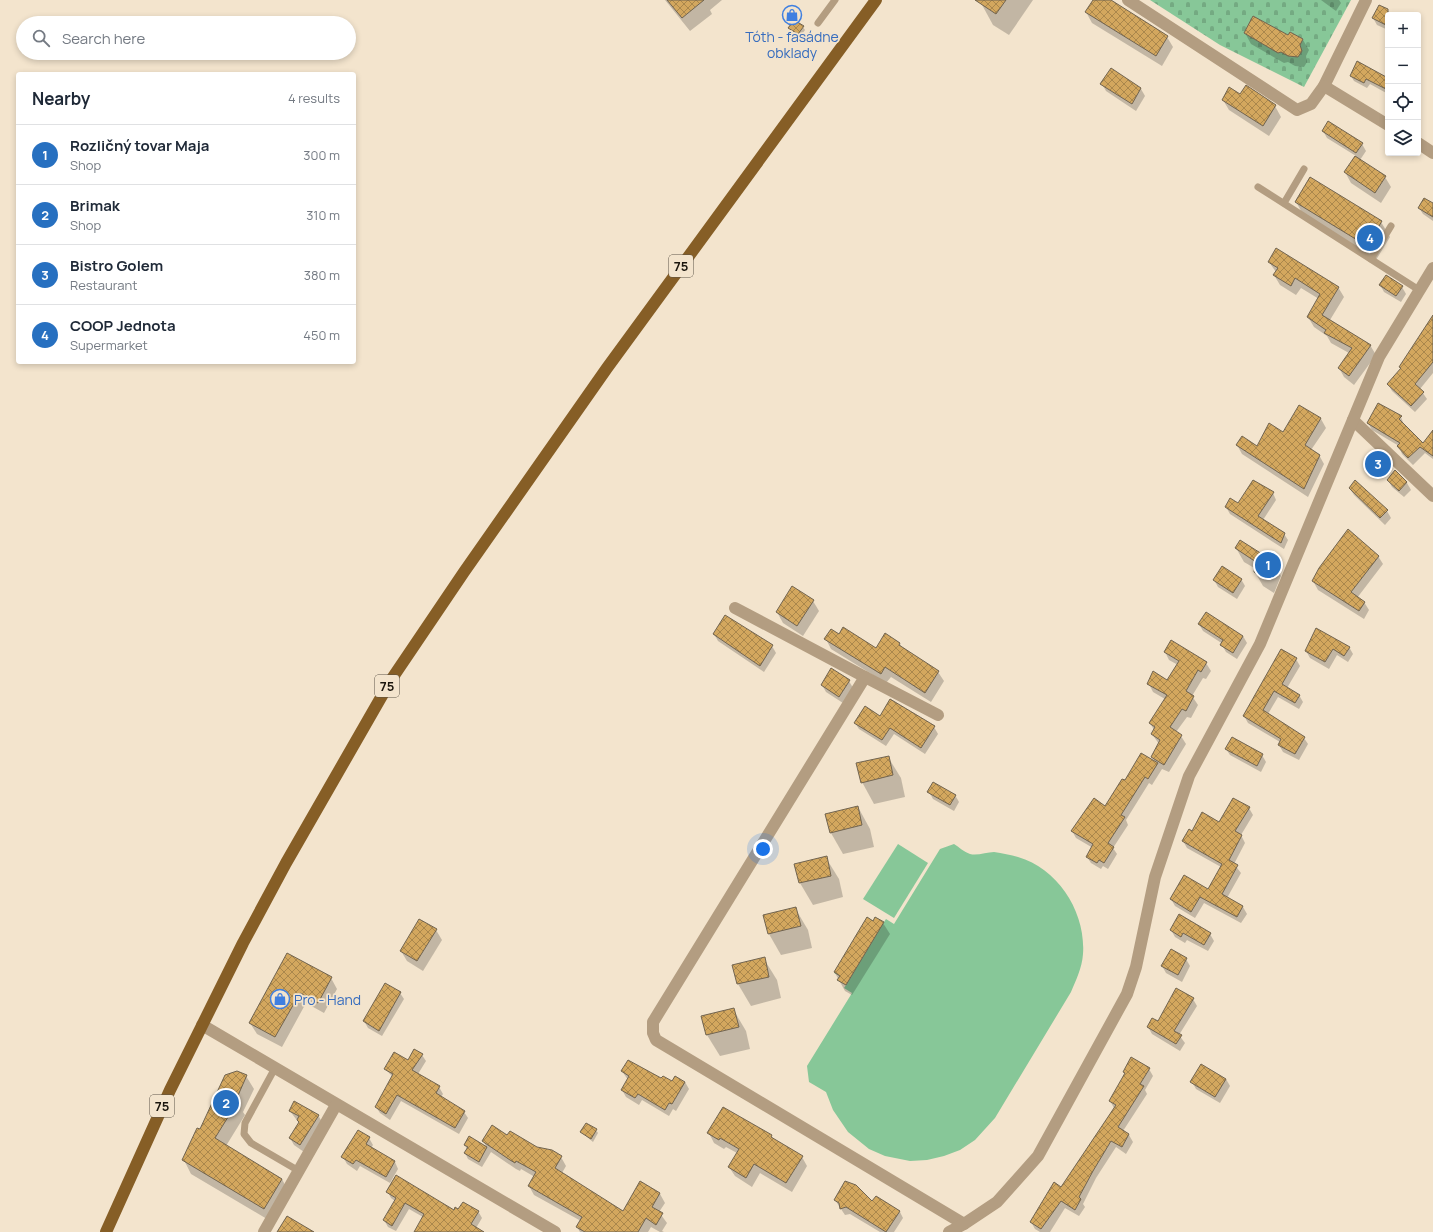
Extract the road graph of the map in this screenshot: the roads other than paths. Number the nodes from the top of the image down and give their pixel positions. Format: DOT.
graph roads {
  1 [pos="835,0"];
  2 [pos="876,0"];
  3 [pos="1128,0"];
  4 [pos="1366,0"];
  5 [pos="818,23"];
  6 [pos="1324,86"];
  7 [pos="1385,123"];
  8 [pos="1421,146"];
  9 [pos="1433,153"];
  10 [pos="1304,169"];
  11 [pos="1258,187"];
  12 [pos="1284,203"];
  13 [pos="1391,226"];
  14 [pos="1371,259"];
  15 [pos="1433,268"];
  16 [pos="1419,290"];
  17 [pos="1353,420"];
  18 [pos="1433,496"];
  19 [pos="735,608"];
  20 [pos="865,677"];
  21 [pos="938,715"];
  22 [pos="202,1025"];
  23 [pos="275,1068"];
  24 [pos="336,1105"];
  25 [pos="299,1171"];
  26 [pos="964,1224"];
  27 [pos="106,1232"];
  28 [pos="264,1232"];
  29 [pos="555,1232"];
  30 [pos="949,1232"];
  1 -- 5 [label="lane"];
  2 -- 22 [label="main road, 75"];
  3 -- 6 [label="street"];
  4 -- 6 [label="street"];
  6 -- 7 [label="street"];
  8 -- 9 [label="street"];
  10 -- 12 [label="lane"];
  11 -- 12 [label="lane"];
  12 -- 14 [label="lane"];
  13 -- 14 [label="lane"];
  14 -- 16 [label="lane"];
  15 -- 16 [label="street"];
  16 -- 17 [label="street"];
  17 -- 18 [label="street"];
  17 -- 26 [label="street"];
  19 -- 20 [label="street"];
  20 -- 21 [label="street"];
  20 -- 26 [label="street"];
  22 -- 23 [label="street"];
  22 -- 27 [label="main road, 75"];
  23 -- 24 [label="street"];
  23 -- 25 [label="lane"];
  24 -- 25 [label="street"];
  24 -- 29 [label="street"];
  25 -- 28 [label="street"];
  26 -- 30 [label="street"];
}
